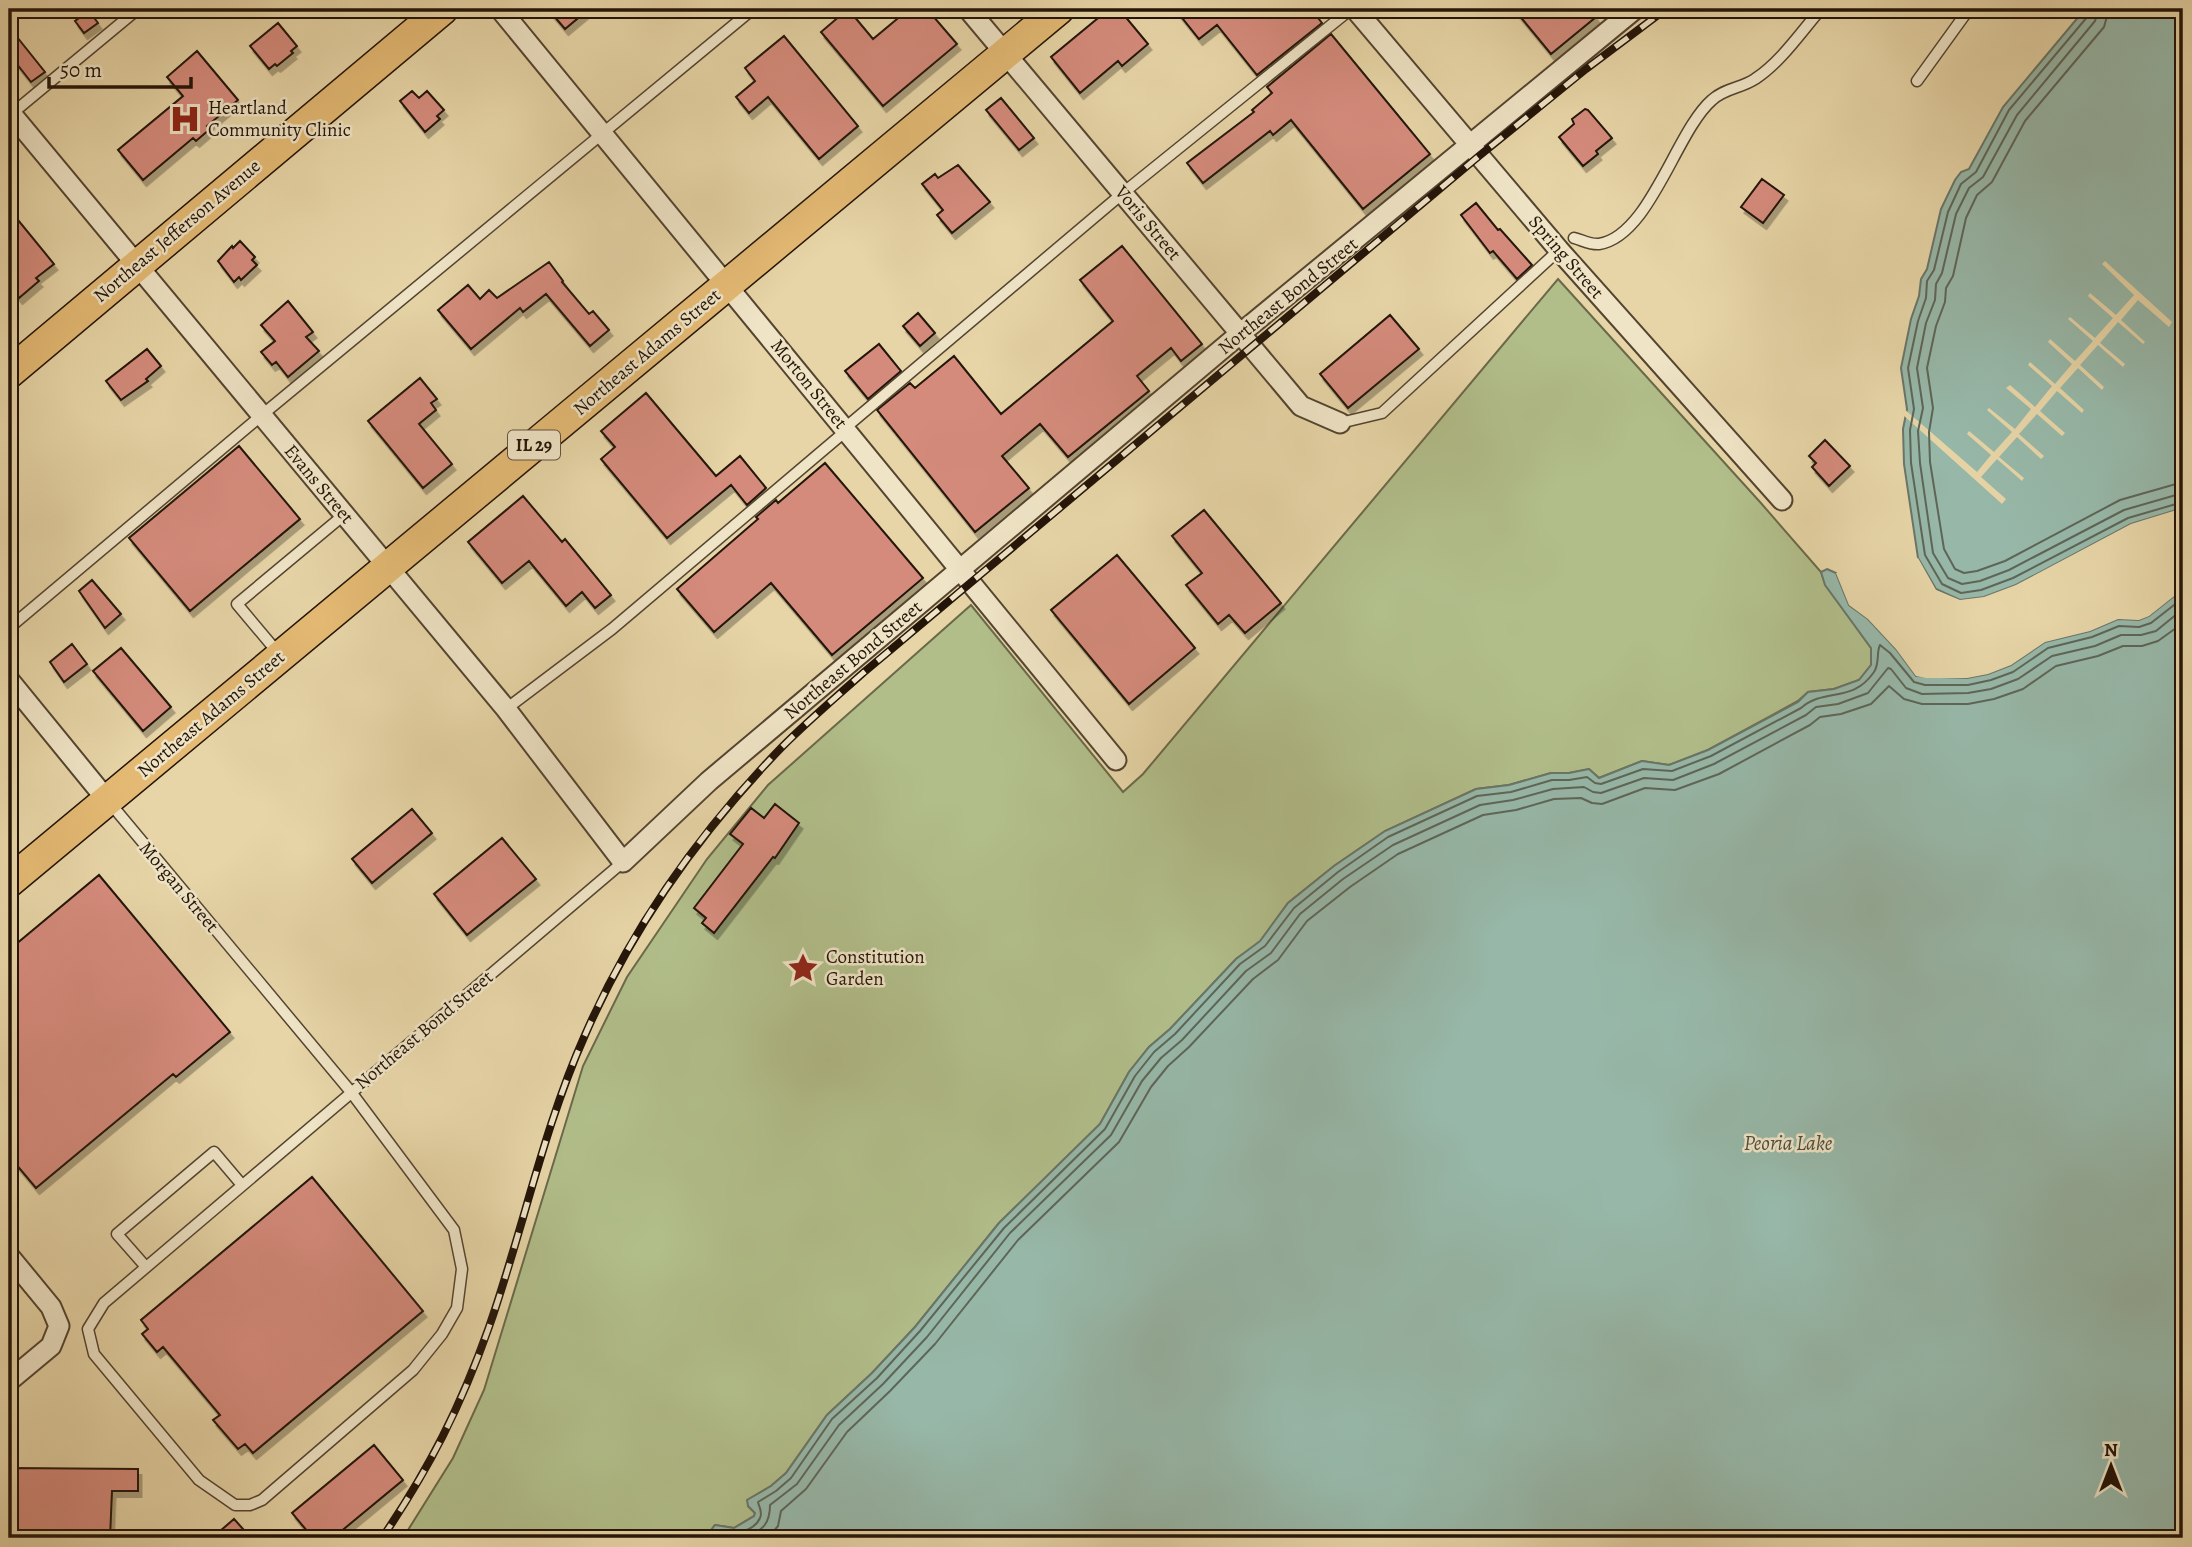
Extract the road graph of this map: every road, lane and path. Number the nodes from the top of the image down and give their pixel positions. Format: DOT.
graph roads {
  1 [pos="138,9"];
  2 [pos="443,9"];
  3 [pos="500,9"];
  4 [pos="753,9"];
  5 [pos="968,9"];
  6 [pos="1059,9"];
  7 [pos="1353,9"];
  8 [pos="1635,9"];
  9 [pos="1821,9"];
  10 [pos="1969,9"];
  11 [pos="1005,54"];
  12 [pos="1917,81"];
  13 [pos="10,114"];
  14 [pos="602,133"];
  15 [pos="1470,146"];
  16 [pos="1123,193"];
  17 [pos="1566,244"];
  18 [pos="136,265"];
  19 [pos="727,285"];
  20 [pos="1241,334"];
  21 [pos="9,373"];
  22 [pos="262,415"];
  23 [pos="1340,423"];
  24 [pos="846,429"];
  25 [pos="1782,500"];
  26 [pos="345,514"];
  27 [pos="388,566"];
  28 [pos="961,569"];
  29 [pos="9,628"];
  30 [pos="281,656"];
  31 [pos="9,680"];
  32 [pos="506,709"];
  33 [pos="1116,760"];
  34 [pos="107,800"];
  35 [pos="623,862"];
  36 [pos="9,882"];
  37 [pos="351,1092"];
  38 [pos="242,1185"];
  39 [pos="9,1256"];
  40 [pos="146,1268"];
  41 [pos="88,1329"];
  42 [pos="9,1381"];
  1 -- 13 [label="lane"];
  2 -- 18 [label="main road, Northeast Jefferson Avenue"];
  3 -- 14 [label="street, Morton Street"];
  4 -- 14 [label="lane"];
  5 -- 11 [label="street, Voris Street"];
  6 -- 11 [label="main road, Northeast Adams Street / IL 29"];
  7 -- 15 [label="street, Spring Street"];
  7 -- 16 [label="lane"];
  8 -- 15 [label="street, Northeast Bond Street"];
  9 -- 17 [label="lane"];
  10 -- 12 [label="lane"];
  11 -- 16 [label="street, Voris Street"];
  11 -- 19 [label="main road, Northeast Adams Street / IL 29"];
  13 -- 18 [label="street, Evans Street"];
  14 -- 19 [label="street, Morton Street"];
  14 -- 22 [label="lane"];
  15 -- 17 [label="street, Spring Street"];
  15 -- 20 [label="street, Northeast Bond Street"];
  16 -- 20 [label="street, Voris Street"];
  16 -- 24 [label="lane"];
  17 -- 23 [label="lane"];
  17 -- 25 [label="street, Spring Street"];
  18 -- 21 [label="main road, Northeast Jefferson Avenue"];
  18 -- 22 [label="street, Evans Street"];
  19 -- 24 [label="street, Morton Street"];
  19 -- 27 [label="main road, Northeast Adams Street / IL 29"];
  20 -- 23 [label="street, Voris Street"];
  20 -- 28 [label="street, Northeast Bond Street"];
  22 -- 26 [label="street, Evans Street"];
  22 -- 29 [label="lane"];
  24 -- 28 [label="street, Morton Street"];
  24 -- 32 [label="lane"];
  26 -- 27 [label="street, Evans Street"];
  26 -- 30 [label="lane"];
  27 -- 30 [label="main road, Northeast Adams Street / IL 29"];
  27 -- 32 [label="street, Evans Street"];
  28 -- 33 [label="street, Morton Street"];
  28 -- 35 [label="street, Northeast Bond Street"];
  30 -- 34 [label="main road, Northeast Adams Street / IL 29"];
  31 -- 34 [label="street, Morgan Street"];
  32 -- 35 [label="street, Evans Street"];
  34 -- 36 [label="main road, Northeast Adams Street / IL 29"];
  34 -- 37 [label="lane, Morgan Street"];
  35 -- 37 [label="lane, Northeast Bond Street"];
  37 -- 38 [label="lane, Northeast Bond Street"];
  37 -- 41 [label="lane, Morgan Street"];
  38 -- 40 [label="lane, Northeast Bond Street"];
  38 -- 40 [label="lane"];
  39 -- 42 [label="street"];
  40 -- 41 [label="lane, Northeast Bond Street"];
}
